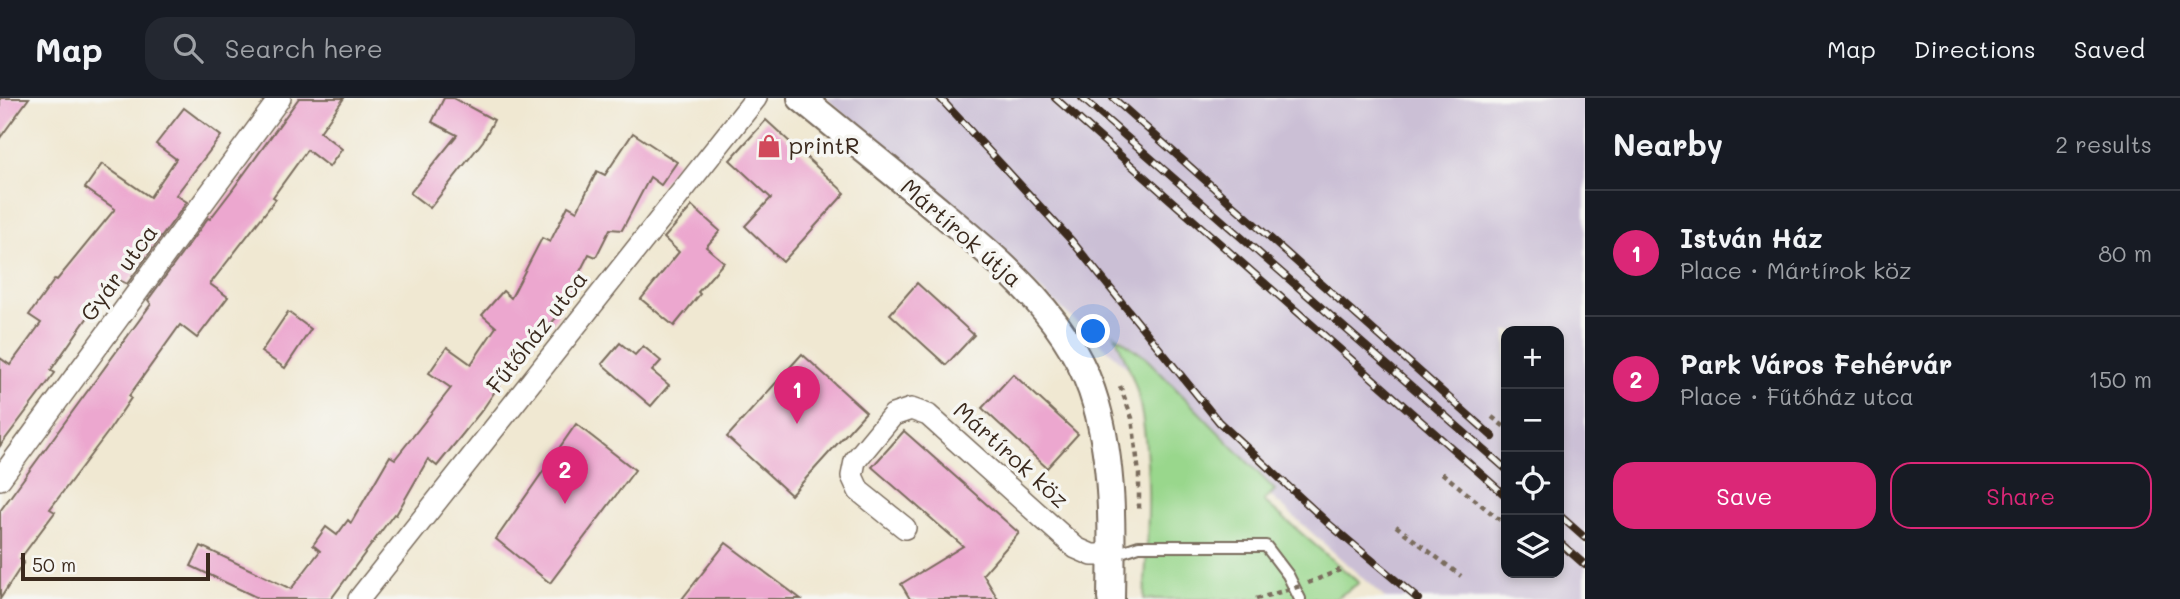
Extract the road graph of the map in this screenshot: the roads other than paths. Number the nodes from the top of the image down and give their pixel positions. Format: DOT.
graph roads {
  1 [pos="280,98"];
  2 [pos="756,98"];
  3 [pos="802,98"];
  4 [pos="0,479"];
  5 [pos="905,528"];
  6 [pos="1112,555"];
  7 [pos="359,599"];
  8 [pos="1111,599"];
  9 [pos="1300,599"];
  1 -- 4 [label="street, Gyár utca"];
  2 -- 7 [label="street, Fűtőház utca"];
  3 -- 6 [label="street, Mártírok útja"];
  5 -- 6 [label="street, Mártírok köz"];
  6 -- 8 [label="street, Mártírok útja"];
  6 -- 9 [label="lane"];
}
